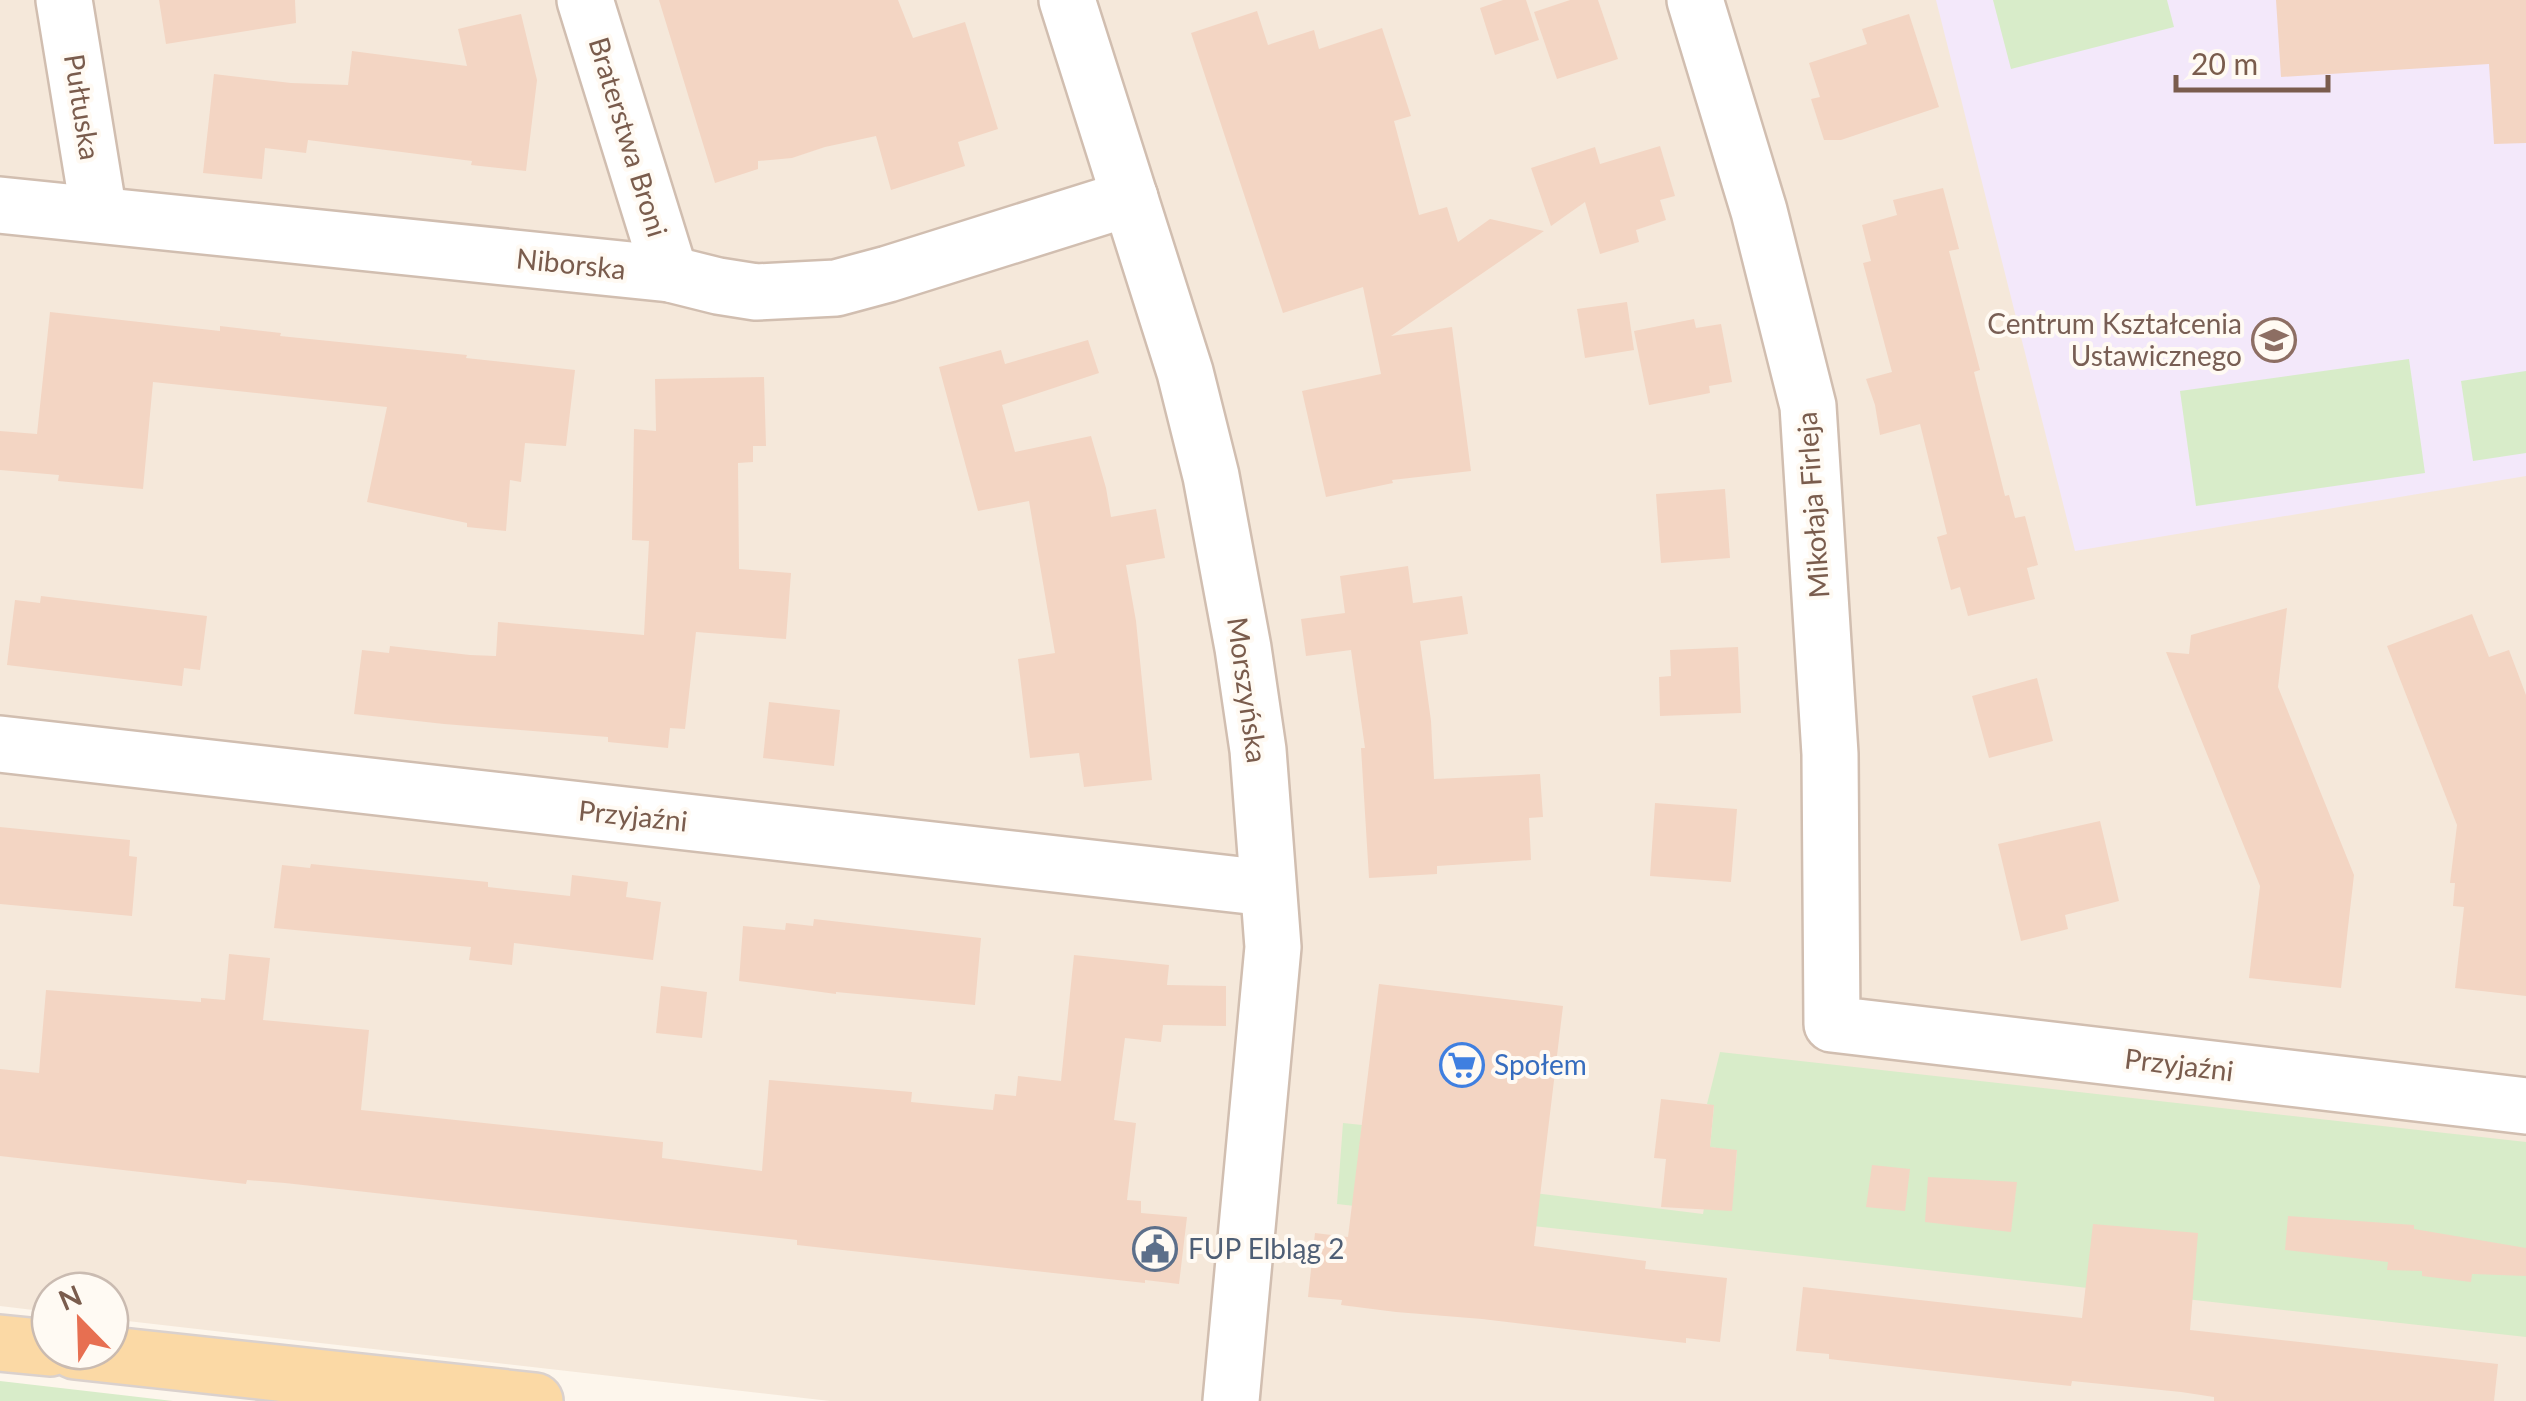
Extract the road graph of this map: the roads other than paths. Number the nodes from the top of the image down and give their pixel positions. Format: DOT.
graph roads {
  1 [pos="64,0"];
  2 [pos="585,0"];
  3 [pos="1067,0"];
  4 [pos="1695,0"];
  5 [pos="1130,198"];
  6 [pos="0,205"];
  7 [pos="100,214"];
  8 [pos="670,274"];
  9 [pos="0,744"];
  10 [pos="1267,888"];
  11 [pos="1832,1024"];
  12 [pos="2526,1106"];
  13 [pos="0,1343"];
  14 [pos="30,1346"];
  15 [pos="130,1357"];
  16 [pos="535,1401"];
  17 [pos="1231,1401"];
  1 -- 7 [label="street, Pułtuska"];
  2 -- 8 [label="street, Braterstwa Broni"];
  3 -- 5 [label="street, Morszyńska"];
  4 -- 11 [label="street, Mikołaja Firleja"];
  5 -- 8 [label="street, Niborska"];
  5 -- 10 [label="street, Morszyńska"];
  6 -- 7 [label="street, Niborska"];
  7 -- 8 [label="street, Niborska"];
  9 -- 10 [label="street, Przyjaźni"];
  10 -- 17 [label="street, Morszyńska"];
  11 -- 12 [label="street, Przyjaźni"];
  13 -- 14 [label="main road"];
  15 -- 16 [label="main road"];
}
